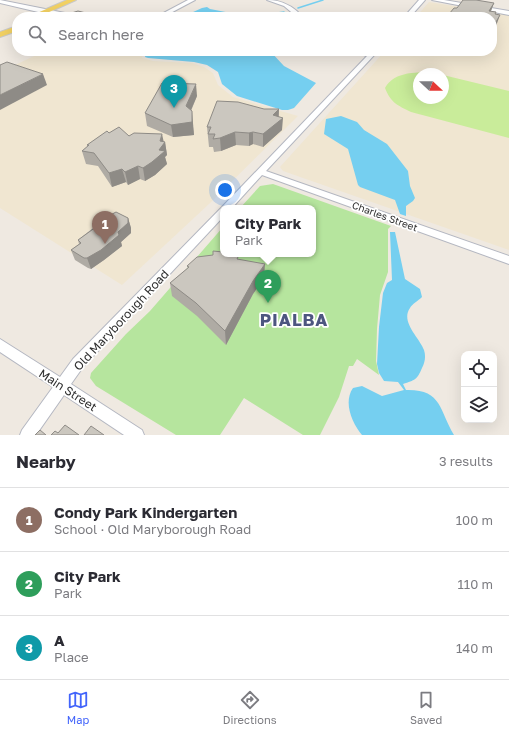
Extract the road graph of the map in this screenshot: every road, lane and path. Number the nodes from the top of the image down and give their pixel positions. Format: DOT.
graph roads {
  1 [pos="0,0"];
  2 [pos="15,0"];
  3 [pos="73,0"];
  4 [pos="83,0"];
  5 [pos="192,0"];
  6 [pos="270,0"];
  7 [pos="422,0"];
  8 [pos="435,0"];
  9 [pos="45,12"];
  10 [pos="46,12"];
  11 [pos="51,12"];
  12 [pos="52,12"];
  13 [pos="168,12"];
  14 [pos="294,12"];
  15 [pos="411,12"];
  16 [pos="509,13"];
  17 [pos="12,25"];
  18 [pos="0,30"];
  19 [pos="12,30"];
  20 [pos="0,34"];
  21 [pos="370,56"];
  22 [pos="261,172"];
  23 [pos="229,205"];
  24 [pos="220,214"];
  25 [pos="509,260"];
  26 [pos="0,345"];
  27 [pos="61,386"];
  28 [pos="27,435"];
  29 [pos="137,435"];
  1 -- 9 [label="street"];
  2 -- 10 [label="street"];
  3 -- 11 [label="main road"];
  4 -- 12 [label="main road"];
  5 -- 13 [label="street"];
  6 -- 14 [label="street"];
  7 -- 15 [label="street"];
  8 -- 16 [label="street"];
  17 -- 18 [label="main road"];
  19 -- 20 [label="main road"];
  21 -- 22 [label="street"];
  22 -- 23 [label="street"];
  22 -- 25 [label="street, Charles Street"];
  24 -- 27 [label="street, Old Maryborough Road"];
  26 -- 27 [label="street, Main Street"];
  27 -- 28 [label="street, Old Maryborough Road"];
  27 -- 29 [label="street, Main Street"];
}
